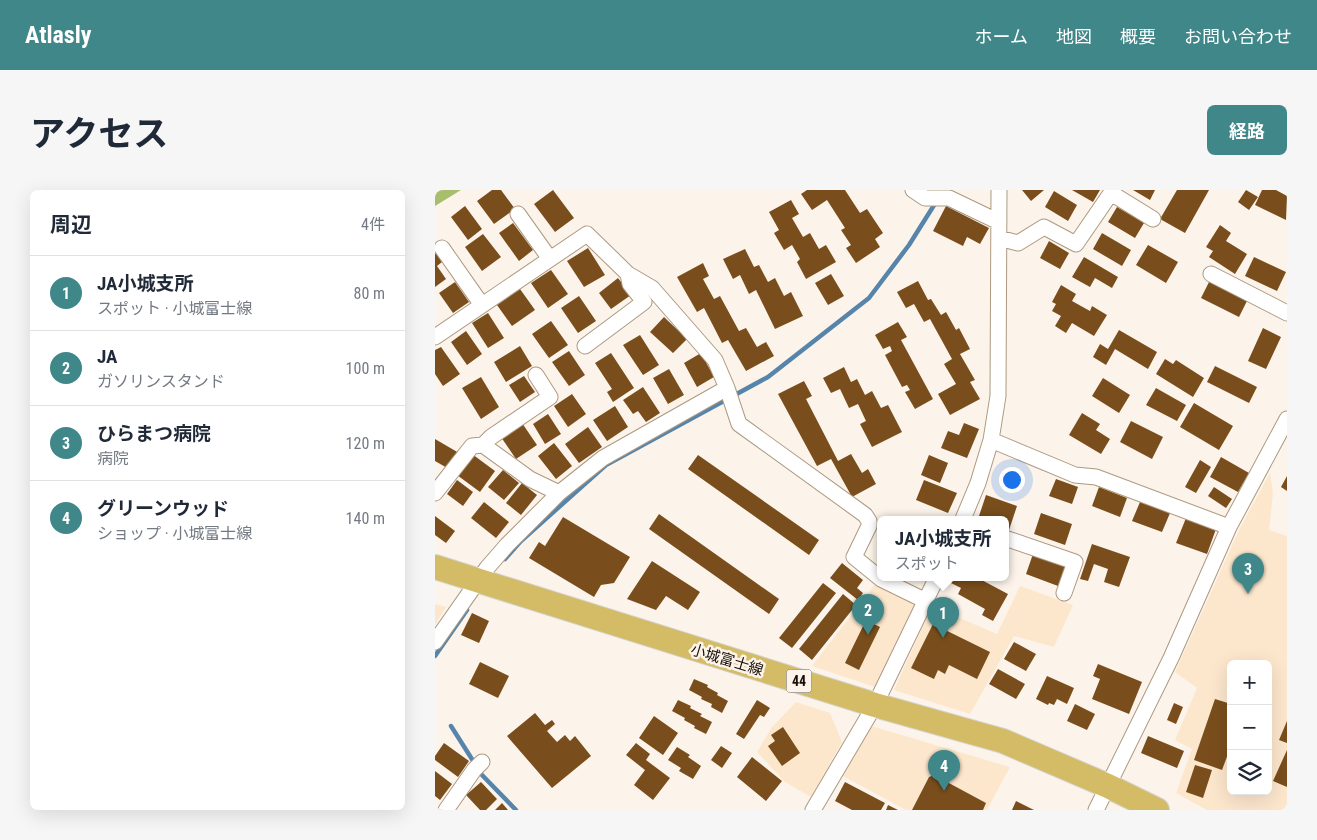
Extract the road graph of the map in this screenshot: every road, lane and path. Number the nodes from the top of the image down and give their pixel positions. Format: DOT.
graph roads {
  1 [pos="999,190"];
  2 [pos="919,194"];
  3 [pos="518,214"];
  4 [pos="1153,220"];
  5 [pos="999,222"];
  6 [pos="999,238"];
  7 [pos="442,248"];
  8 [pos="550,259"];
  9 [pos="628,274"];
  10 [pos="1211,274"];
  11 [pos="482,305"];
  12 [pos="1287,313"];
  13 [pos="435,337"];
  14 [pos="585,346"];
  15 [pos="536,376"];
  16 [pos="729,395"];
  17 [pos="1287,419"];
  18 [pos="991,440"];
  19 [pos="483,445"];
  20 [pos="435,493"];
  21 [pos="559,494"];
  22 [pos="964,516"];
  23 [pos="1229,527"];
  24 [pos="1009,539"];
  25 [pos="435,568"];
  26 [pos="877,576"];
  27 [pos="476,581"];
  28 [pos="885,581"];
  29 [pos="935,581"];
  30 [pos="1064,592"];
  31 [pos="926,601"];
  32 [pos="435,642"];
  33 [pos="875,705"];
  34 [pos="478,766"];
  35 [pos="1108,786"];
  36 [pos="451,808"];
  37 [pos="813,810"];
  38 [pos="1097,810"];
  39 [pos="1157,810"];
  1 -- 5 [label="street"];
  2 -- 5 [label="street"];
  3 -- 8 [label="street"];
  4 -- 6 [label="street"];
  5 -- 6 [label="street"];
  6 -- 18 [label="street"];
  7 -- 11 [label="street"];
  8 -- 9 [label="street"];
  8 -- 11 [label="street"];
  9 -- 14 [label="street"];
  9 -- 16 [label="street"];
  10 -- 12 [label="street"];
  11 -- 13 [label="street"];
  15 -- 19 [label="street"];
  16 -- 21 [label="street"];
  16 -- 26 [label="street"];
  17 -- 23 [label="street"];
  18 -- 22 [label="street"];
  18 -- 23 [label="street"];
  19 -- 20 [label="street"];
  19 -- 21 [label="street"];
  21 -- 27 [label="street"];
  23 -- 35 [label="street"];
  24 -- 30 [label="street"];
  25 -- 27 [label="main road, 小城富士線 / 44"];
  27 -- 32 [label="street"];
  27 -- 33 [label="main road, 小城富士線 / 44"];
  28 -- 31 [label="street"];
  29 -- 31 [label="street"];
  31 -- 33 [label="street"];
  33 -- 35 [label="main road, 小城富士線 / 44"];
  33 -- 37 [label="street"];
  34 -- 36 [label="street"];
  35 -- 38 [label="street"];
  35 -- 39 [label="main road, 小城富士線 / 44"];
}
